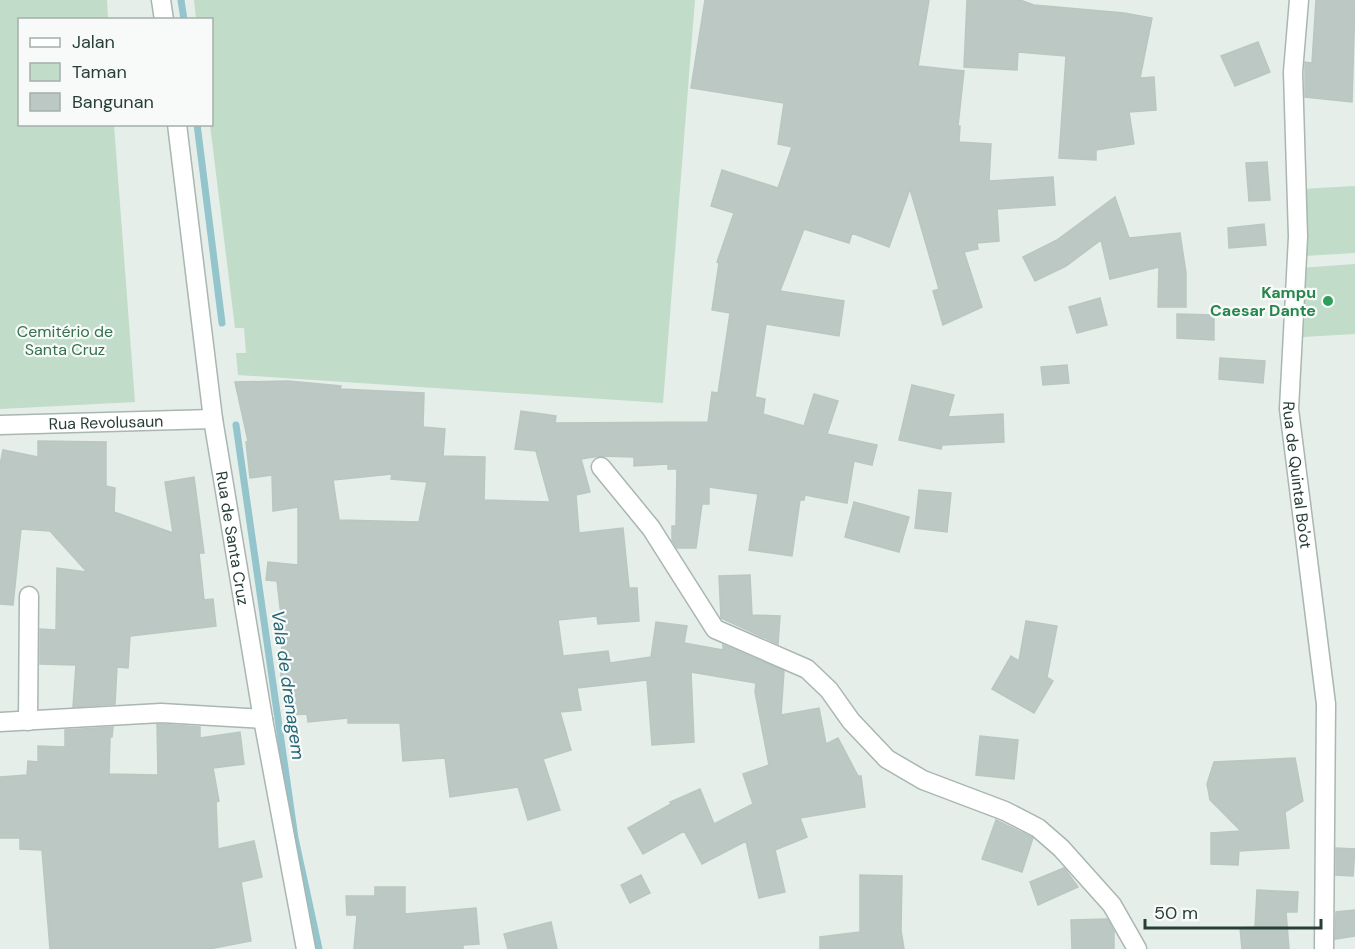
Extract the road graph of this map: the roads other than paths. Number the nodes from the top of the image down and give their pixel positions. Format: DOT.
graph roads {
  1 [pos="161,0"];
  2 [pos="1299,0"];
  3 [pos="164,18"];
  4 [pos="177,126"];
  5 [pos="213,419"];
  6 [pos="0,424"];
  7 [pos="601,467"];
  8 [pos="29,596"];
  9 [pos="263,719"];
  10 [pos="28,721"];
  11 [pos="0,722"];
  12 [pos="306,949"];
  13 [pos="1137,949"];
  14 [pos="1324,949"];
  1 -- 3 [label="street"];
  2 -- 14 [label="street, Rua de Quintal Bo'ot"];
  4 -- 5 [label="street, Rua de Santa Cruz"];
  5 -- 6 [label="street, Rua Revolusaun"];
  5 -- 9 [label="street, Rua de Santa Cruz"];
  7 -- 13 [label="street"];
  8 -- 10 [label="street"];
  9 -- 10 [label="street"];
  9 -- 12 [label="street, Rua de Santa Cruz"];
  10 -- 11 [label="street"];
}
